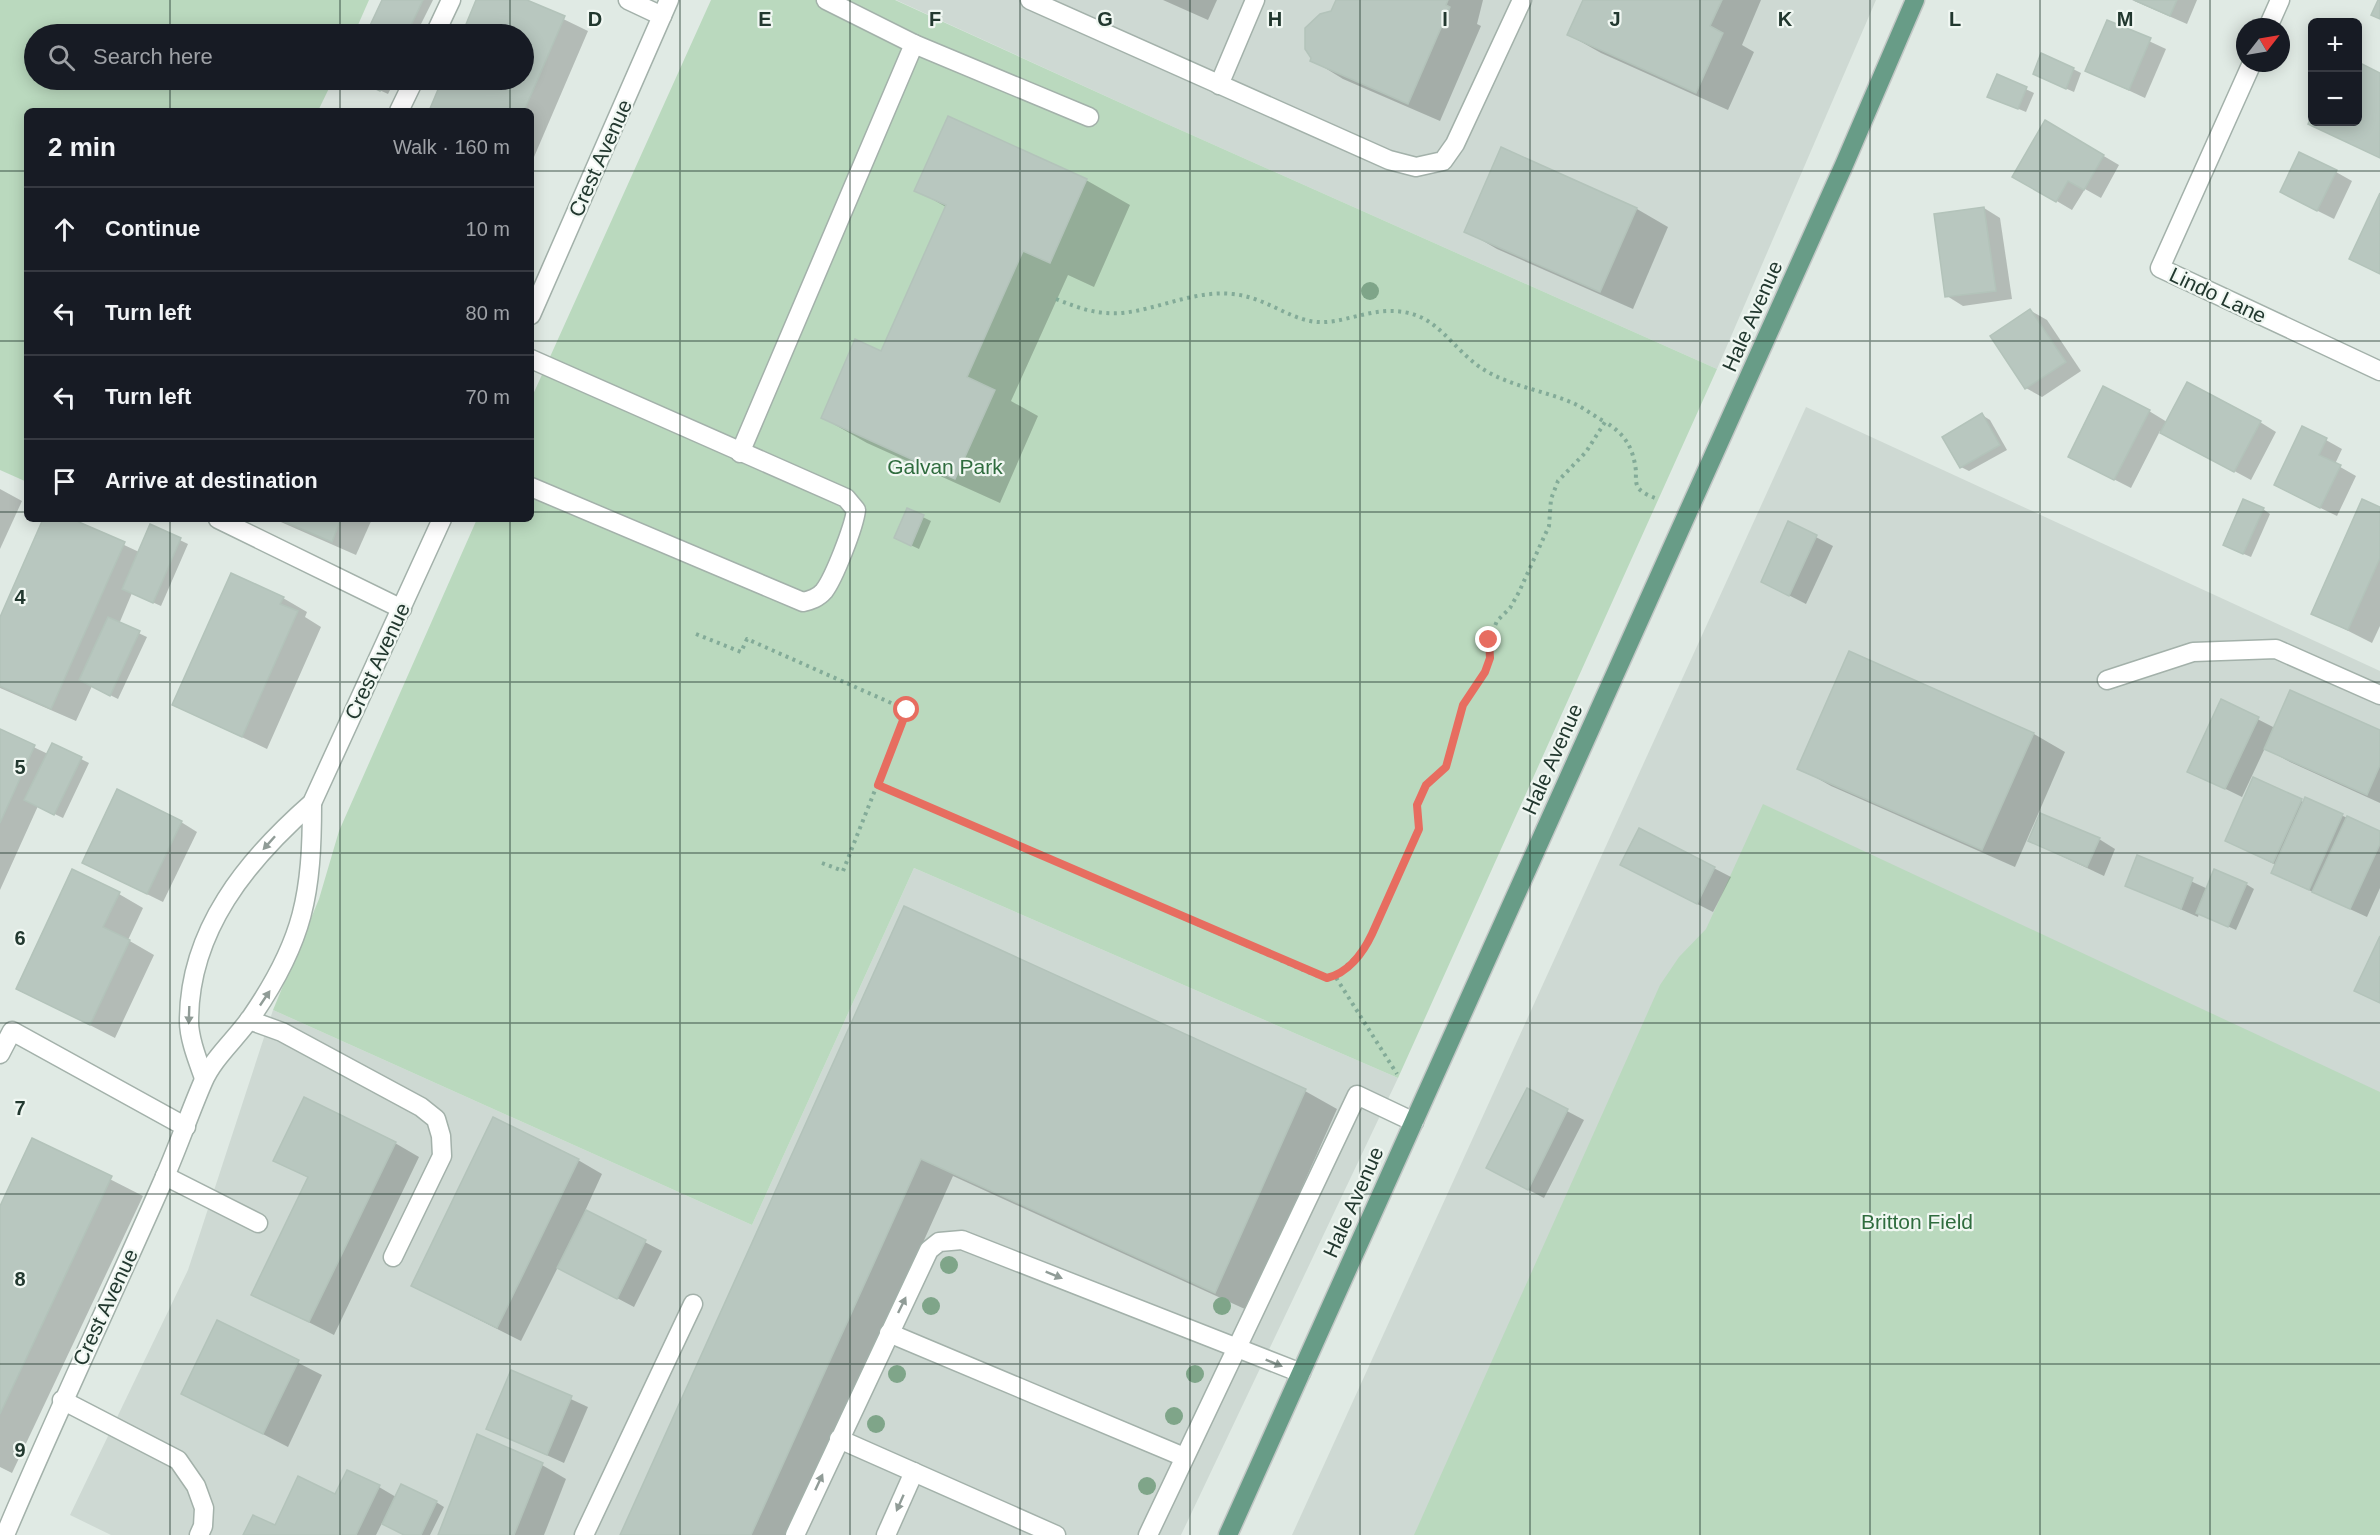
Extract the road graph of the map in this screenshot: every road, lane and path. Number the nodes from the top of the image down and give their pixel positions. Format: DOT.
graph roads {
  1 [pos="451,0"];
  2 [pos="628,0"];
  3 [pos="826,0"];
  4 [pos="1030,0"];
  5 [pos="1255,0"];
  6 [pos="1522,0"];
  7 [pos="1915,0"];
  8 [pos="2280,0"];
  9 [pos="665,8"];
  10 [pos="2272,18"];
  11 [pos="440,24"];
  12 [pos="914,44"];
  13 [pos="2248,72"];
  14 [pos="1219,85"];
  15 [pos="409,90"];
  16 [pos="400,108"];
  17 [pos="1089,117"];
  18 [pos="1056,299"];
  19 [pos="534,308"];
  20 [pos="534,360"];
  21 [pos="2380,371"];
  22 [pos="1605,422"];
  23 [pos="740,453"];
  24 [pos="534,488"];
  25 [pos="1655,498"];
  26 [pos="224,522"];
  27 [pos="440,522"];
  28 [pos="402,609"];
  29 [pos="696,634"];
  30 [pos="2107,680"];
  31 [pos="2380,695"];
  32 [pos="878,785"];
  33 [pos="312,803"];
  34 [pos="822,863"];
  35 [pos="1335,976"];
  36 [pos="249,1020"];
  37 [pos="0,1054"];
  38 [pos="1396,1074"];
  39 [pos="204,1078"];
  40 [pos="1414,1122"];
  41 [pos="186,1127"];
  42 [pos="165,1176"];
  43 [pos="258,1223"];
  44 [pos="393,1257"];
  45 [pos="693,1304"];
  46 [pos="889,1333"];
  47 [pos="1236,1347"];
  48 [pos="1301,1373"];
  49 [pos="62,1400"];
  50 [pos="839,1439"];
  51 [pos="1185,1457"];
  52 [pos="914,1472"];
  53 [pos="5,1535"];
  54 [pos="199,1535"];
  55 [pos="585,1535"];
  56 [pos="795,1535"];
  57 [pos="886,1535"];
  58 [pos="1056,1535"];
  59 [pos="1148,1535"];
  60 [pos="1228,1535"];
  1 -- 11 [label="street"];
  2 -- 9 [label="street"];
  3 -- 12 [label="street"];
  4 -- 14 [label="street"];
  5 -- 14 [label="street"];
  6 -- 14 [label="street"];
  7 -- 40 [label="main road, Hale Avenue"];
  8 -- 10 [label="street"];
  9 -- 19 [label="street, Crest Avenue"];
  12 -- 17 [label="street"];
  12 -- 23 [label="street"];
  13 -- 21 [label="street, Lindo Lane"];
  15 -- 16 [label="street"];
  18 -- 22 [label="path"];
  20 -- 23 [label="street"];
  22 -- 25 [label="path"];
  22 -- 35 [label="path"];
  23 -- 24 [label="street"];
  26 -- 28 [label="street"];
  27 -- 28 [label="street, Crest Avenue"];
  28 -- 33 [label="street, Crest Avenue"];
  29 -- 32 [label="path"];
  30 -- 31 [label="street"];
  32 -- 34 [label="path"];
  32 -- 35 [label="path"];
  36 -- 33 [label="street, Crest Avenue, one-way"];
  33 -- 39 [label="street, Crest Avenue, one-way"];
  35 -- 38 [label="path"];
  36 -- 39 [label="street, Crest Avenue"];
  36 -- 44 [label="street"];
  37 -- 41 [label="street"];
  39 -- 41 [label="street, Crest Avenue"];
  40 -- 47 [label="street"];
  40 -- 48 [label="main road, Hale Avenue"];
  41 -- 42 [label="street, Crest Avenue"];
  42 -- 43 [label="street"];
  42 -- 49 [label="street, Crest Avenue"];
  45 -- 55 [label="street"];
  46 -- 47 [label="street, one-way"];
  46 -- 50 [label="street"];
  46 -- 51 [label="street"];
  47 -- 48 [label="street, one-way"];
  47 -- 51 [label="street"];
  48 -- 60 [label="main road, Hale Avenue"];
  49 -- 53 [label="street, Crest Avenue"];
  49 -- 54 [label="street"];
  50 -- 52 [label="street"];
  56 -- 50 [label="street, one-way"];
  51 -- 59 [label="street"];
  52 -- 57 [label="street, one-way"];
  52 -- 58 [label="street"];
}
